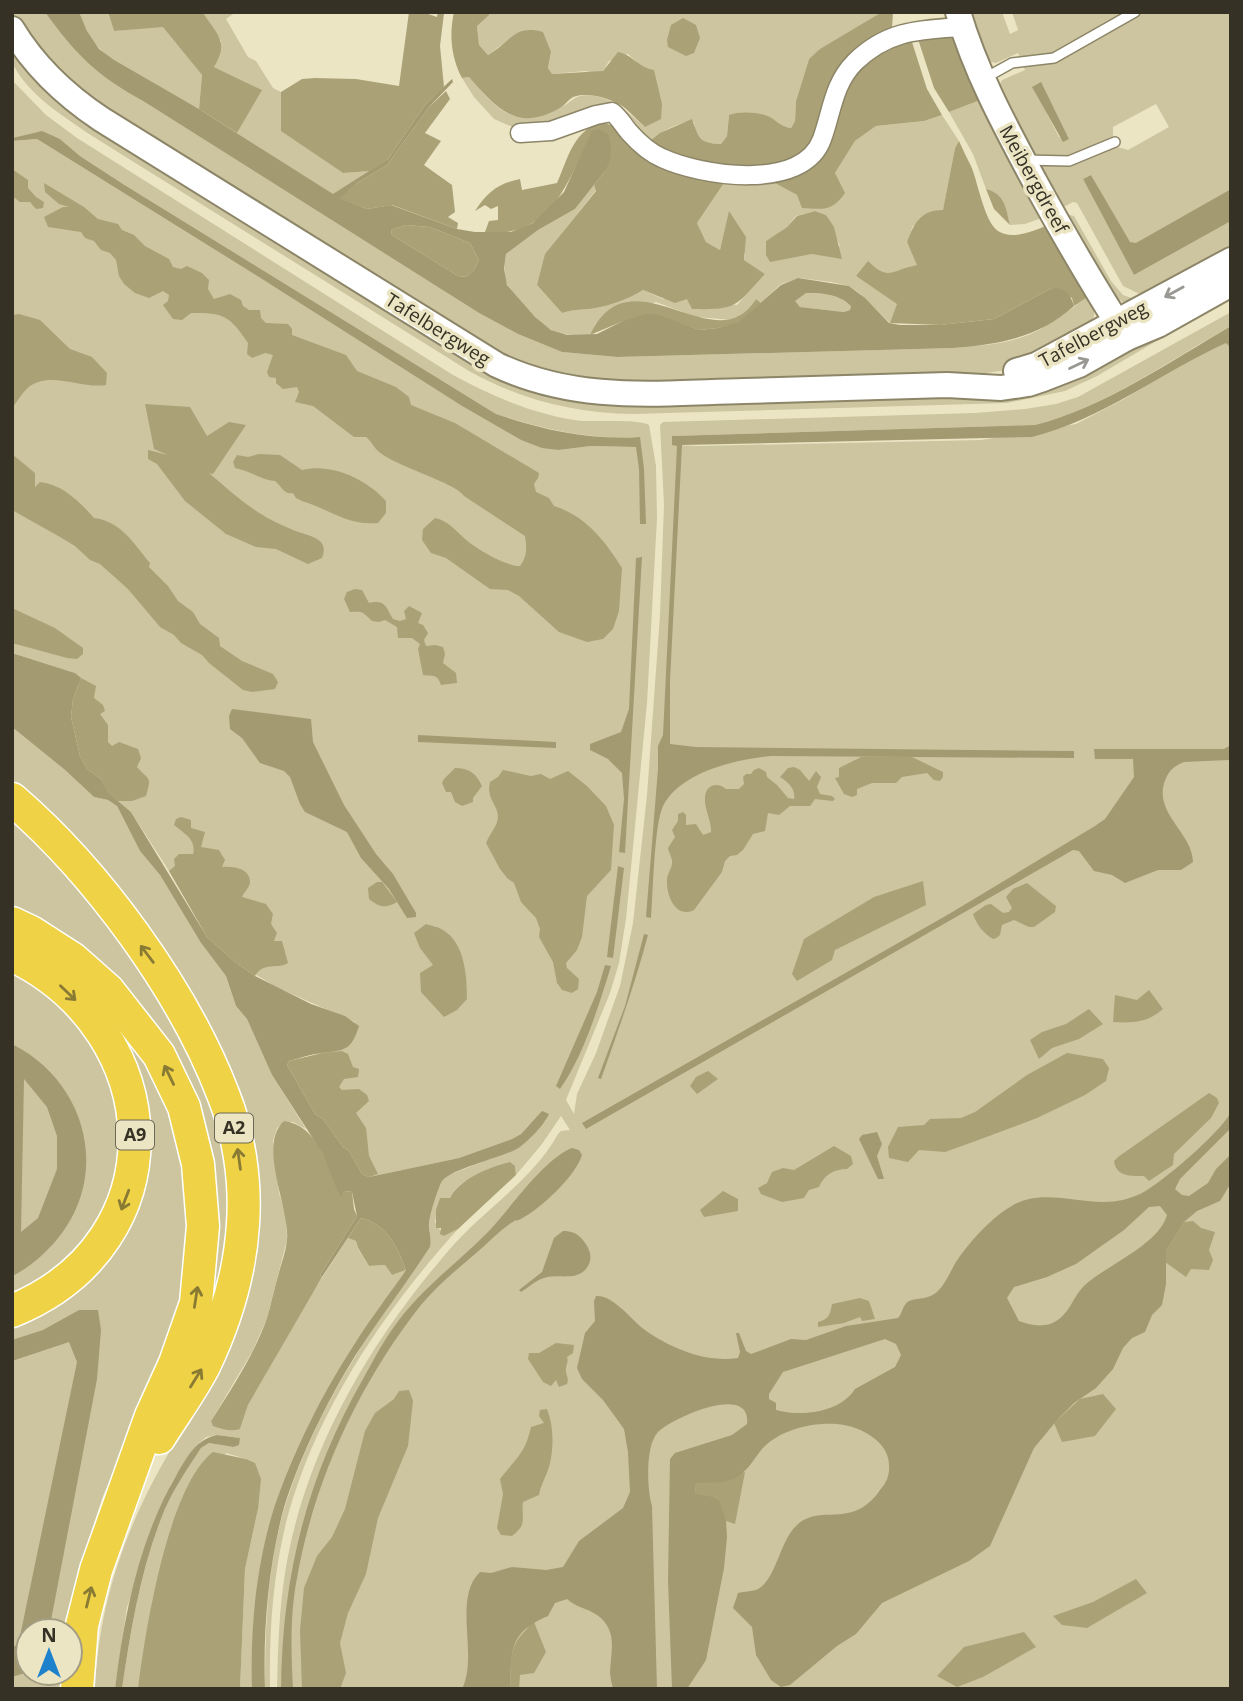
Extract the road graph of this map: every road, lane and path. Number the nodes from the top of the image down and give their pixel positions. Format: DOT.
graph roads {
  1 [pos="1135,12"];
  2 [pos="960,20"];
  3 [pos="12,29"];
  4 [pos="982,80"];
  5 [pos="520,133"];
  6 [pos="1115,142"];
  7 [pos="1024,160"];
  8 [pos="1231,260"];
  9 [pos="1231,284"];
  10 [pos="1122,331"];
  11 [pos="12,799"];
  12 [pos="12,923"];
  13 [pos="12,955"];
  14 [pos="12,1311"];
  15 [pos="121,1498"];
  16 [pos="77,1689"];
  1 -- 4 [label="lane"];
  2 -- 4 [label="street, Meibergdreef"];
  2 -- 5 [label="street"];
  3 -- 10 [label="street, Tafelbergweg"];
  4 -- 7 [label="street, Meibergdreef"];
  6 -- 7 [label="lane"];
  7 -- 10 [label="street, Meibergdreef"];
  8 -- 10 [label="street, Tafelbergweg, one-way"];
  9 -- 10 [label="street, Tafelbergweg"];
  15 -- 11 [label="highway, A2, one-way"];
  15 -- 12 [label="highway, A2, one-way"];
  13 -- 14 [label="highway, A9, one-way"];
  16 -- 15 [label="highway, A2, one-way"];
}
